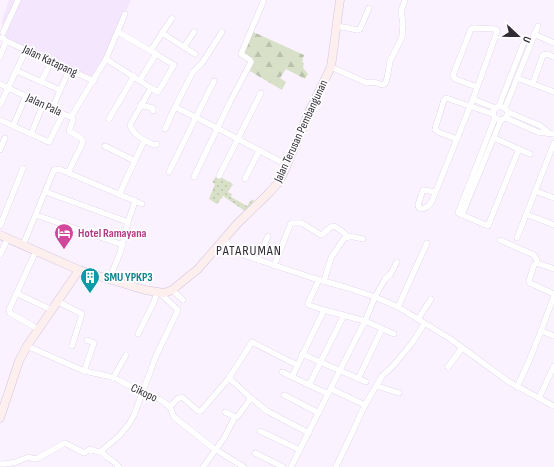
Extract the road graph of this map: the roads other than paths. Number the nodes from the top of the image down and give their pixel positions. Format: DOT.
graph roads {
  1 [pos="18,0"];
  2 [pos="264,0"];
  3 [pos="340,0"];
  4 [pos="405,0"];
  5 [pos="369,8"];
  6 [pos="125,14"];
  7 [pos="172,18"];
  8 [pos="337,26"];
  9 [pos="538,26"];
  10 [pos="118,32"];
  11 [pos="194,32"];
  12 [pos="222,32"];
  13 [pos="162,33"];
  14 [pos="534,34"];
  15 [pos="2,36"];
  16 [pos="6,41"];
  17 [pos="531,43"];
  18 [pos="554,43"];
  19 [pos="184,47"];
  20 [pos="26,50"];
  21 [pos="153,52"];
  22 [pos="195,54"];
  23 [pos="0,57"];
  24 [pos="554,57"];
  25 [pos="106,59"];
  26 [pos="51,62"];
  27 [pos="331,67"];
  28 [pos="69,70"];
  29 [pos="17,71"];
  30 [pos="134,76"];
  31 [pos="517,78"];
  32 [pos="140,80"];
  33 [pos="94,81"];
  34 [pos="214,81"];
  35 [pos="41,82"];
  36 [pos="532,83"];
  37 [pos="0,84"];
  38 [pos="9,88"];
  39 [pos="151,88"];
  40 [pos="477,88"];
  41 [pos="60,90"];
  42 [pos="554,92"];
  43 [pos="261,93"];
  44 [pos="26,96"];
  45 [pos="473,99"];
  46 [pos="0,105"];
  47 [pos="43,105"];
  48 [pos="140,105"];
  49 [pos="471,105"];
  50 [pos="175,107"];
  51 [pos="52,109"];
  52 [pos="153,111"];
  53 [pos="500,113"];
  54 [pos="63,114"];
  55 [pos="72,117"];
  56 [pos="196,117"];
  57 [pos="109,119"];
  58 [pos="0,120"];
  59 [pos="13,126"];
  60 [pos="217,128"];
  61 [pos="164,129"];
  62 [pos="31,134"];
  63 [pos="552,134"];
  64 [pos="5,138"];
  65 [pos="494,138"];
  66 [pos="238,139"];
  67 [pos="457,139"];
  68 [pos="144,141"];
  69 [pos="554,143"];
  70 [pos="157,144"];
  71 [pos="105,146"];
  72 [pos="519,149"];
  73 [pos="0,150"];
  74 [pos="259,151"];
  75 [pos="530,154"];
  76 [pos="135,161"];
  77 [pos="287,165"];
  78 [pos="479,167"];
  79 [pos="23,168"];
  80 [pos="169,172"];
  81 [pos="68,173"];
  82 [pos="194,176"];
  83 [pos="219,176"];
  84 [pos="245,179"];
  85 [pos="535,191"];
  86 [pos="46,192"];
  87 [pos="436,192"];
  88 [pos="119,195"];
  89 [pos="554,198"];
  90 [pos="135,201"];
  91 [pos="142,204"];
  92 [pos="526,214"];
  93 [pos="36,215"];
  94 [pos="128,222"];
  95 [pos="554,225"];
  96 [pos="0,226"];
  97 [pos="4,236"];
  98 [pos="268,236"];
  99 [pos="348,237"];
  100 [pos="517,238"];
  101 [pos="224,239"];
  102 [pos="364,239"];
  103 [pos="500,240"];
  104 [pos="427,243"];
  105 [pos="23,245"];
  106 [pos="123,245"];
  107 [pos="36,250"];
  108 [pos="0,255"];
  109 [pos="258,260"];
  110 [pos="396,262"];
  111 [pos="537,263"];
  112 [pos="274,266"];
  113 [pos="554,269"];
  114 [pos="79,270"];
  115 [pos="109,280"];
  116 [pos="321,281"];
  117 [pos="172,290"];
  118 [pos="16,293"];
  119 [pos="158,293"];
  120 [pos="554,295"];
  121 [pos="375,297"];
  122 [pos="431,299"];
  123 [pos="183,300"];
  124 [pos="58,301"];
  125 [pos="398,307"];
  126 [pos="52,310"];
  127 [pos="324,310"];
  128 [pos="344,315"];
  129 [pos="418,319"];
  130 [pos="365,321"];
  131 [pos="424,324"];
  132 [pos="38,329"];
  133 [pos="382,329"];
  134 [pos="541,331"];
  135 [pos="138,334"];
  136 [pos="394,334"];
  137 [pos="554,336"];
  138 [pos="87,340"];
  139 [pos="27,346"];
  140 [pos="72,346"];
  141 [pos="462,348"];
  142 [pos="126,354"];
  143 [pos="302,354"];
  144 [pos="321,362"];
  145 [pos="297,365"];
  146 [pos="554,366"];
  147 [pos="448,367"];
  148 [pos="340,370"];
  149 [pos="84,371"];
  150 [pos="282,372"];
  151 [pos="292,377"];
  152 [pos="113,378"];
  153 [pos="229,378"];
  154 [pos="358,379"];
  155 [pos="366,382"];
  156 [pos="309,385"];
  157 [pos="377,386"];
  158 [pos="517,386"];
  159 [pos="329,392"];
  160 [pos="142,393"];
  161 [pos="399,393"];
  162 [pos="284,395"];
  163 [pos="251,398"];
  164 [pos="539,398"];
  165 [pos="365,405"];
  166 [pos="554,406"];
  167 [pos="170,407"];
  168 [pos="225,412"];
  169 [pos="319,413"];
  170 [pos="235,417"];
  171 [pos="0,418"];
  172 [pos="260,431"];
  173 [pos="309,433"];
  174 [pos="215,449"];
  175 [pos="300,450"];
  176 [pos="101,452"];
  177 [pos="255,453"];
  178 [pos="0,464"];
  179 [pos="241,466"];
  180 [pos="119,467"];
  181 [pos="203,467"];
  182 [pos="283,467"];
  183 [pos="291,467"];
  184 [pos="336,467"];
  1 -- 15 [label="street"];
  2 -- 60 [label="street"];
  3 -- 8 [label="street, Jalan Terusan Pembangunan"];
  4 -- 27 [label="street"];
  5 -- 8 [label="street"];
  6 -- 10 [label="street, Jalan Pala"];
  7 -- 13 [label="street"];
  8 -- 27 [label="street, Jalan Terusan Pembangunan"];
  9 -- 14 [label="street"];
  10 -- 21 [label="street"];
  10 -- 25 [label="street, Jalan Pala"];
  11 -- 19 [label="street"];
  12 -- 50 [label="street"];
  13 -- 19 [label="street"];
  13 -- 21 [label="street"];
  14 -- 17 [label="street"];
  14 -- 18 [label="street"];
  15 -- 16 [label="street, Jalan Katapang"];
  16 -- 20 [label="street, Jalan Katapang"];
  16 -- 23 [label="street"];
  17 -- 31 [label="street"];
  17 -- 53 [label="street"];
  19 -- 22 [label="street"];
  20 -- 26 [label="street, Jalan Katapang"];
  20 -- 29 [label="street"];
  21 -- 32 [label="street"];
  21 -- 39 [label="street"];
  24 -- 36 [label="street"];
  25 -- 30 [label="street"];
  25 -- 33 [label="street, Jalan Pala"];
  26 -- 28 [label="street, Jalan Katapang"];
  26 -- 35 [label="street"];
  27 -- 77 [label="street, Jalan Terusan Pembangunan"];
  28 -- 33 [label="street, Jalan Katapang"];
  28 -- 41 [label="street"];
  29 -- 35 [label="street"];
  29 -- 38 [label="street"];
  30 -- 32 [label="street"];
  30 -- 57 [label="street"];
  31 -- 36 [label="street"];
  31 -- 53 [label="street"];
  32 -- 39 [label="street"];
  33 -- 55 [label="street, Jalan Pala"];
  34 -- 56 [label="street"];
  35 -- 41 [label="street"];
  36 -- 42 [label="street"];
  37 -- 38 [label="street, Jalan Pala"];
  38 -- 44 [label="street, Jalan Pala"];
  38 -- 46 [label="street"];
  39 -- 48 [label="street"];
  40 -- 40 [label="street"];
  40 -- 45 [label="street"];
  41 -- 51 [label="street"];
  43 -- 66 [label="street"];
  44 -- 47 [label="street, Jalan Pala"];
  44 -- 59 [label="street"];
  45 -- 49 [label="street"];
  45 -- 53 [label="street"];
  47 -- 51 [label="street, Jalan Pala"];
  47 -- 62 [label="street"];
  48 -- 52 [label="street"];
  48 -- 68 [label="street"];
  49 -- 53 [label="street"];
  49 -- 67 [label="street"];
  49 -- 67 [label="street"];
  50 -- 56 [label="street"];
  50 -- 61 [label="street"];
  51 -- 54 [label="street, Jalan Pala"];
  53 -- 63 [label="street"];
  53 -- 65 [label="street"];
  53 -- 78 [label="street"];
  54 -- 55 [label="street, Jalan Pala"];
  54 -- 62 [label="street"];
  55 -- 81 [label="street"];
  56 -- 60 [label="street"];
  56 -- 80 [label="street"];
  58 -- 59 [label="street"];
  59 -- 62 [label="street"];
  60 -- 66 [label="street"];
  60 -- 82 [label="street"];
  64 -- 73 [label="street"];
  65 -- 72 [label="street"];
  65 -- 78 [label="street"];
  66 -- 74 [label="street"];
  66 -- 83 [label="street"];
  67 -- 87 [label="street"];
  68 -- 70 [label="street"];
  68 -- 76 [label="street"];
  69 -- 85 [label="street"];
  71 -- 76 [label="street"];
  72 -- 75 [label="street"];
  72 -- 78 [label="street"];
  74 -- 77 [label="street"];
  74 -- 84 [label="street"];
  76 -- 88 [label="street"];
  77 -- 101 [label="street, Jalan Terusan Pembangunan"];
  79 -- 96 [label="street"];
  81 -- 86 [label="street"];
  81 -- 88 [label="street"];
  85 -- 89 [label="street"];
  85 -- 92 [label="street"];
  86 -- 93 [label="street"];
  86 -- 94 [label="street"];
  88 -- 90 [label="street"];
  90 -- 91 [label="street"];
  90 -- 94 [label="street"];
  92 -- 95 [label="street"];
  92 -- 100 [label="street"];
  93 -- 105 [label="street"];
  93 -- 106 [label="street"];
  94 -- 106 [label="street"];
  97 -- 105 [label="street"];
  97 -- 108 [label="street"];
  98 -- 109 [label="street"];
  99 -- 102 [label="street"];
  99 -- 112 [label="street"];
  99 -- 116 [label="street"];
  101 -- 109 [label="street"];
  101 -- 117 [label="street, Jalan Terusan Pembangunan"];
  103 -- 111 [label="street"];
  104 -- 125 [label="street"];
  105 -- 107 [label="street"];
  106 -- 115 [label="street"];
  107 -- 114 [label="street"];
  107 -- 118 [label="street"];
  109 -- 112 [label="street"];
  110 -- 121 [label="street"];
  111 -- 113 [label="street"];
  111 -- 120 [label="street"];
  112 -- 116 [label="street"];
  114 -- 115 [label="street"];
  114 -- 124 [label="street"];
  115 -- 119 [label="street"];
  116 -- 121 [label="street"];
  116 -- 127 [label="street"];
  117 -- 119 [label="street, Jalan Terusan Pembangunan"];
  117 -- 123 [label="street"];
  118 -- 126 [label="street"];
  118 -- 132 [label="street"];
  119 -- 135 [label="street"];
  119 -- 160 [label="street"];
  120 -- 134 [label="street"];
  121 -- 125 [label="street"];
  121 -- 130 [label="street"];
  122 -- 129 [label="street"];
  124 -- 126 [label="street"];
  124 -- 140 [label="street"];
  125 -- 129 [label="street"];
  126 -- 132 [label="street"];
  127 -- 128 [label="street"];
  127 -- 143 [label="street"];
  128 -- 130 [label="street"];
  128 -- 144 [label="street"];
  129 -- 131 [label="street"];
  130 -- 133 [label="street"];
  130 -- 148 [label="street"];
  131 -- 141 [label="street"];
  131 -- 157 [label="street"];
  132 -- 139 [label="street"];
  133 -- 136 [label="street"];
  133 -- 154 [label="street"];
  134 -- 137 [label="street"];
  134 -- 158 [label="street"];
  138 -- 149 [label="street"];
  139 -- 149 [label="street, Cikopo"];
  139 -- 171 [label="street"];
  141 -- 147 [label="street"];
  141 -- 158 [label="street"];
  142 -- 152 [label="street"];
  143 -- 144 [label="street"];
  143 -- 145 [label="street"];
  144 -- 148 [label="street"];
  144 -- 156 [label="street"];
  145 -- 151 [label="street"];
  145 -- 153 [label="street"];
  146 -- 164 [label="street"];
  148 -- 154 [label="street"];
  148 -- 159 [label="street"];
  149 -- 152 [label="street, Cikopo"];
  150 -- 151 [label="street"];
  151 -- 156 [label="street"];
  152 -- 160 [label="street, Cikopo"];
  153 -- 163 [label="street"];
  153 -- 167 [label="street"];
  154 -- 155 [label="street"];
  156 -- 159 [label="street"];
  157 -- 161 [label="street"];
  157 -- 165 [label="street"];
  158 -- 164 [label="street"];
  159 -- 165 [label="street"];
  159 -- 169 [label="street"];
  160 -- 167 [label="street, Cikopo"];
  160 -- 176 [label="street"];
  162 -- 169 [label="street"];
  163 -- 170 [label="street"];
  163 -- 173 [label="street"];
  164 -- 166 [label="street"];
  165 -- 184 [label="street"];
  167 -- 174 [label="street, Cikopo"];
  168 -- 170 [label="street"];
  169 -- 173 [label="street"];
  170 -- 174 [label="street"];
  172 -- 175 [label="street"];
  173 -- 175 [label="street"];
  174 -- 179 [label="street, Cikopo"];
  174 -- 181 [label="street"];
  175 -- 183 [label="street"];
  176 -- 178 [label="street"];
  176 -- 180 [label="street"];
  177 -- 182 [label="street"];
}
